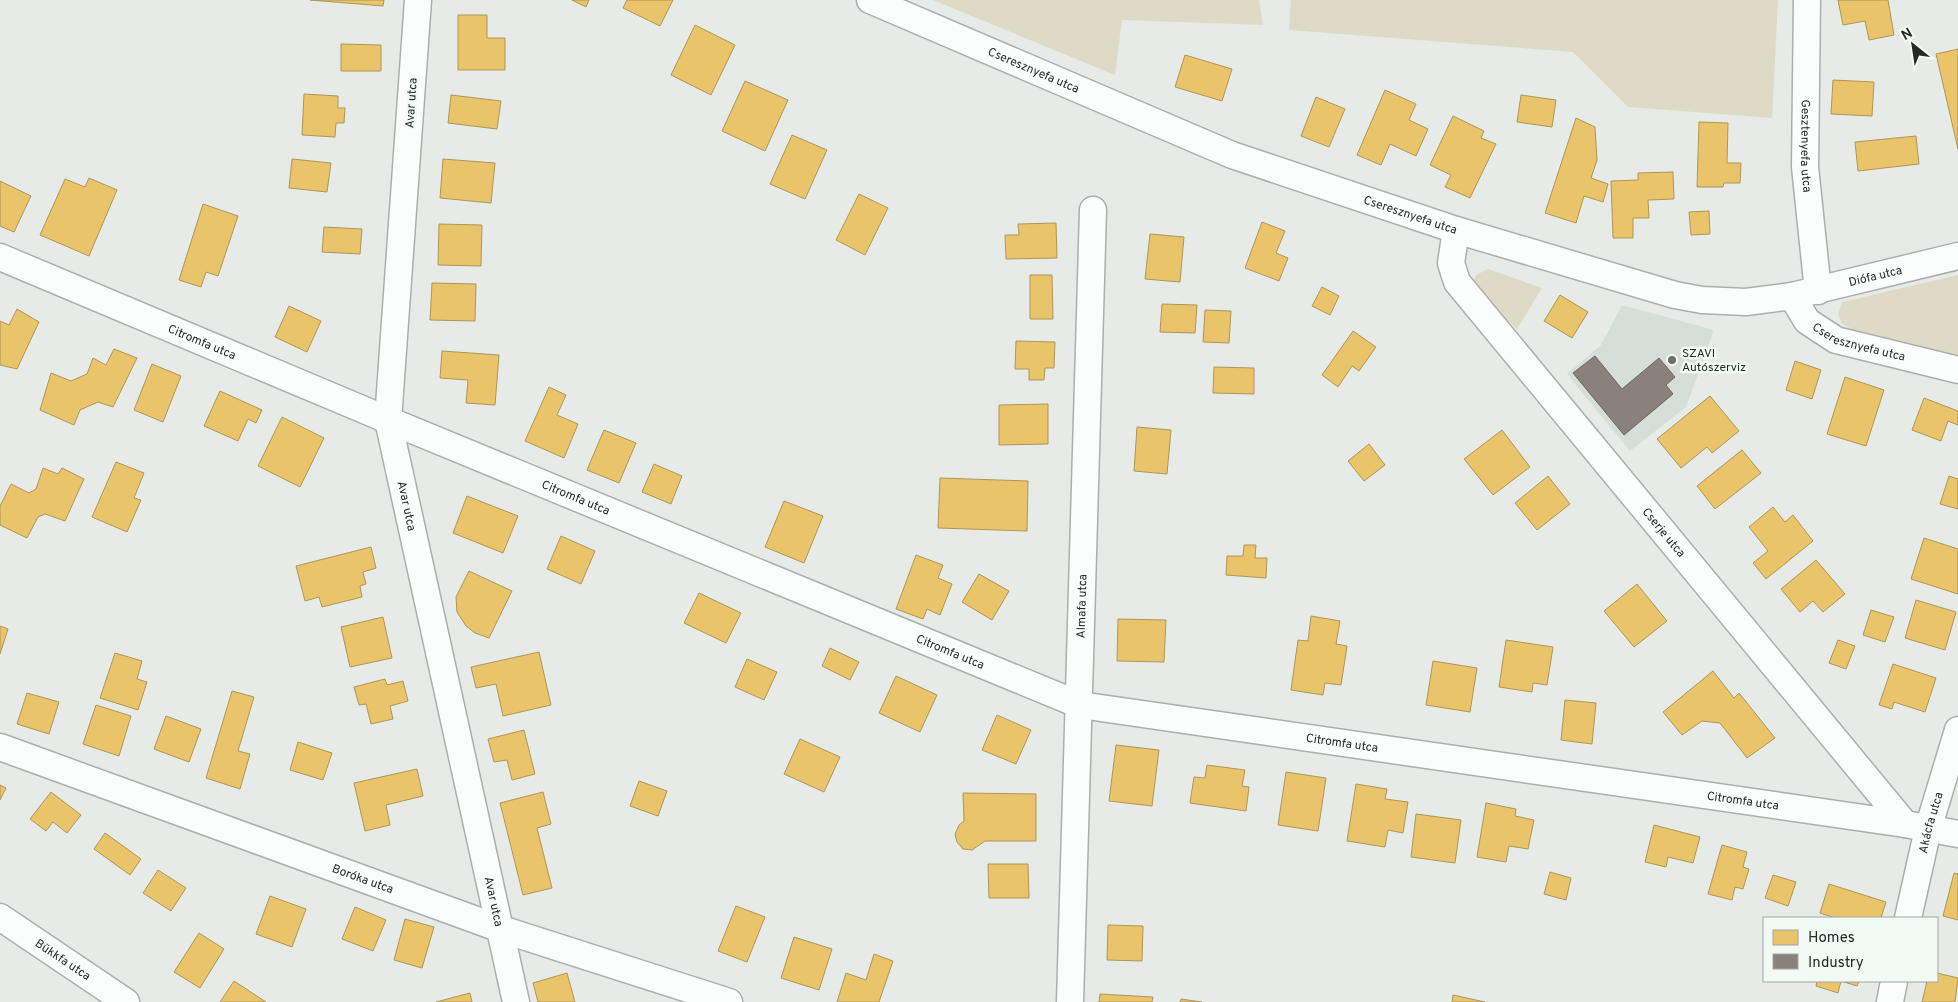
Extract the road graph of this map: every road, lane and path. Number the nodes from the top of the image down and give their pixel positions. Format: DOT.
graph roads {
  1 [pos="418,0"];
  2 [pos="870,0"];
  3 [pos="1807,0"];
  4 [pos="1093,210"];
  5 [pos="1456,230"];
  6 [pos="1958,256"];
  7 [pos="0,257"];
  8 [pos="1818,290"];
  9 [pos="1792,296"];
  10 [pos="1958,370"];
  11 [pos="388,420"];
  12 [pos="1080,704"];
  13 [pos="1958,730"];
  14 [pos="0,747"];
  15 [pos="1916,826"];
  16 [pos="1958,834"];
  17 [pos="0,917"];
  18 [pos="1908,917"];
  19 [pos="501,929"];
  20 [pos="1894,982"];
  21 [pos="126,1002"];
  22 [pos="516,1002"];
  23 [pos="729,1002"];
  24 [pos="1070,1002"];
  25 [pos="1890,1002"];
  1 -- 11 [label="street, Avar utca"];
  2 -- 5 [label="street, Cseresznyefa utca"];
  3 -- 8 [label="street, Gesztenyefa utca"];
  4 -- 12 [label="street, Almafa utca"];
  5 -- 9 [label="street, Cseresznyefa utca"];
  5 -- 15 [label="street, Cserje utca"];
  6 -- 8 [label="street, Diófa utca"];
  7 -- 11 [label="street, Citromfa utca"];
  8 -- 9 [label="street, Diófa utca"];
  9 -- 10 [label="street, Cseresznyefa utca"];
  11 -- 12 [label="street, Citromfa utca"];
  11 -- 19 [label="street, Avar utca"];
  12 -- 15 [label="street, Citromfa utca"];
  12 -- 24 [label="street, Almafa utca"];
  13 -- 15 [label="street, Akácfa utca"];
  14 -- 19 [label="street, Boróka utca"];
  15 -- 16 [label="street, Citromfa utca"];
  15 -- 18 [label="street, Akácfa utca"];
  17 -- 21 [label="street, Bükkfa utca"];
  19 -- 22 [label="street, Avar utca"];
  19 -- 23 [label="street, Boróka utca"];
  20 -- 25 [label="street"];
}
